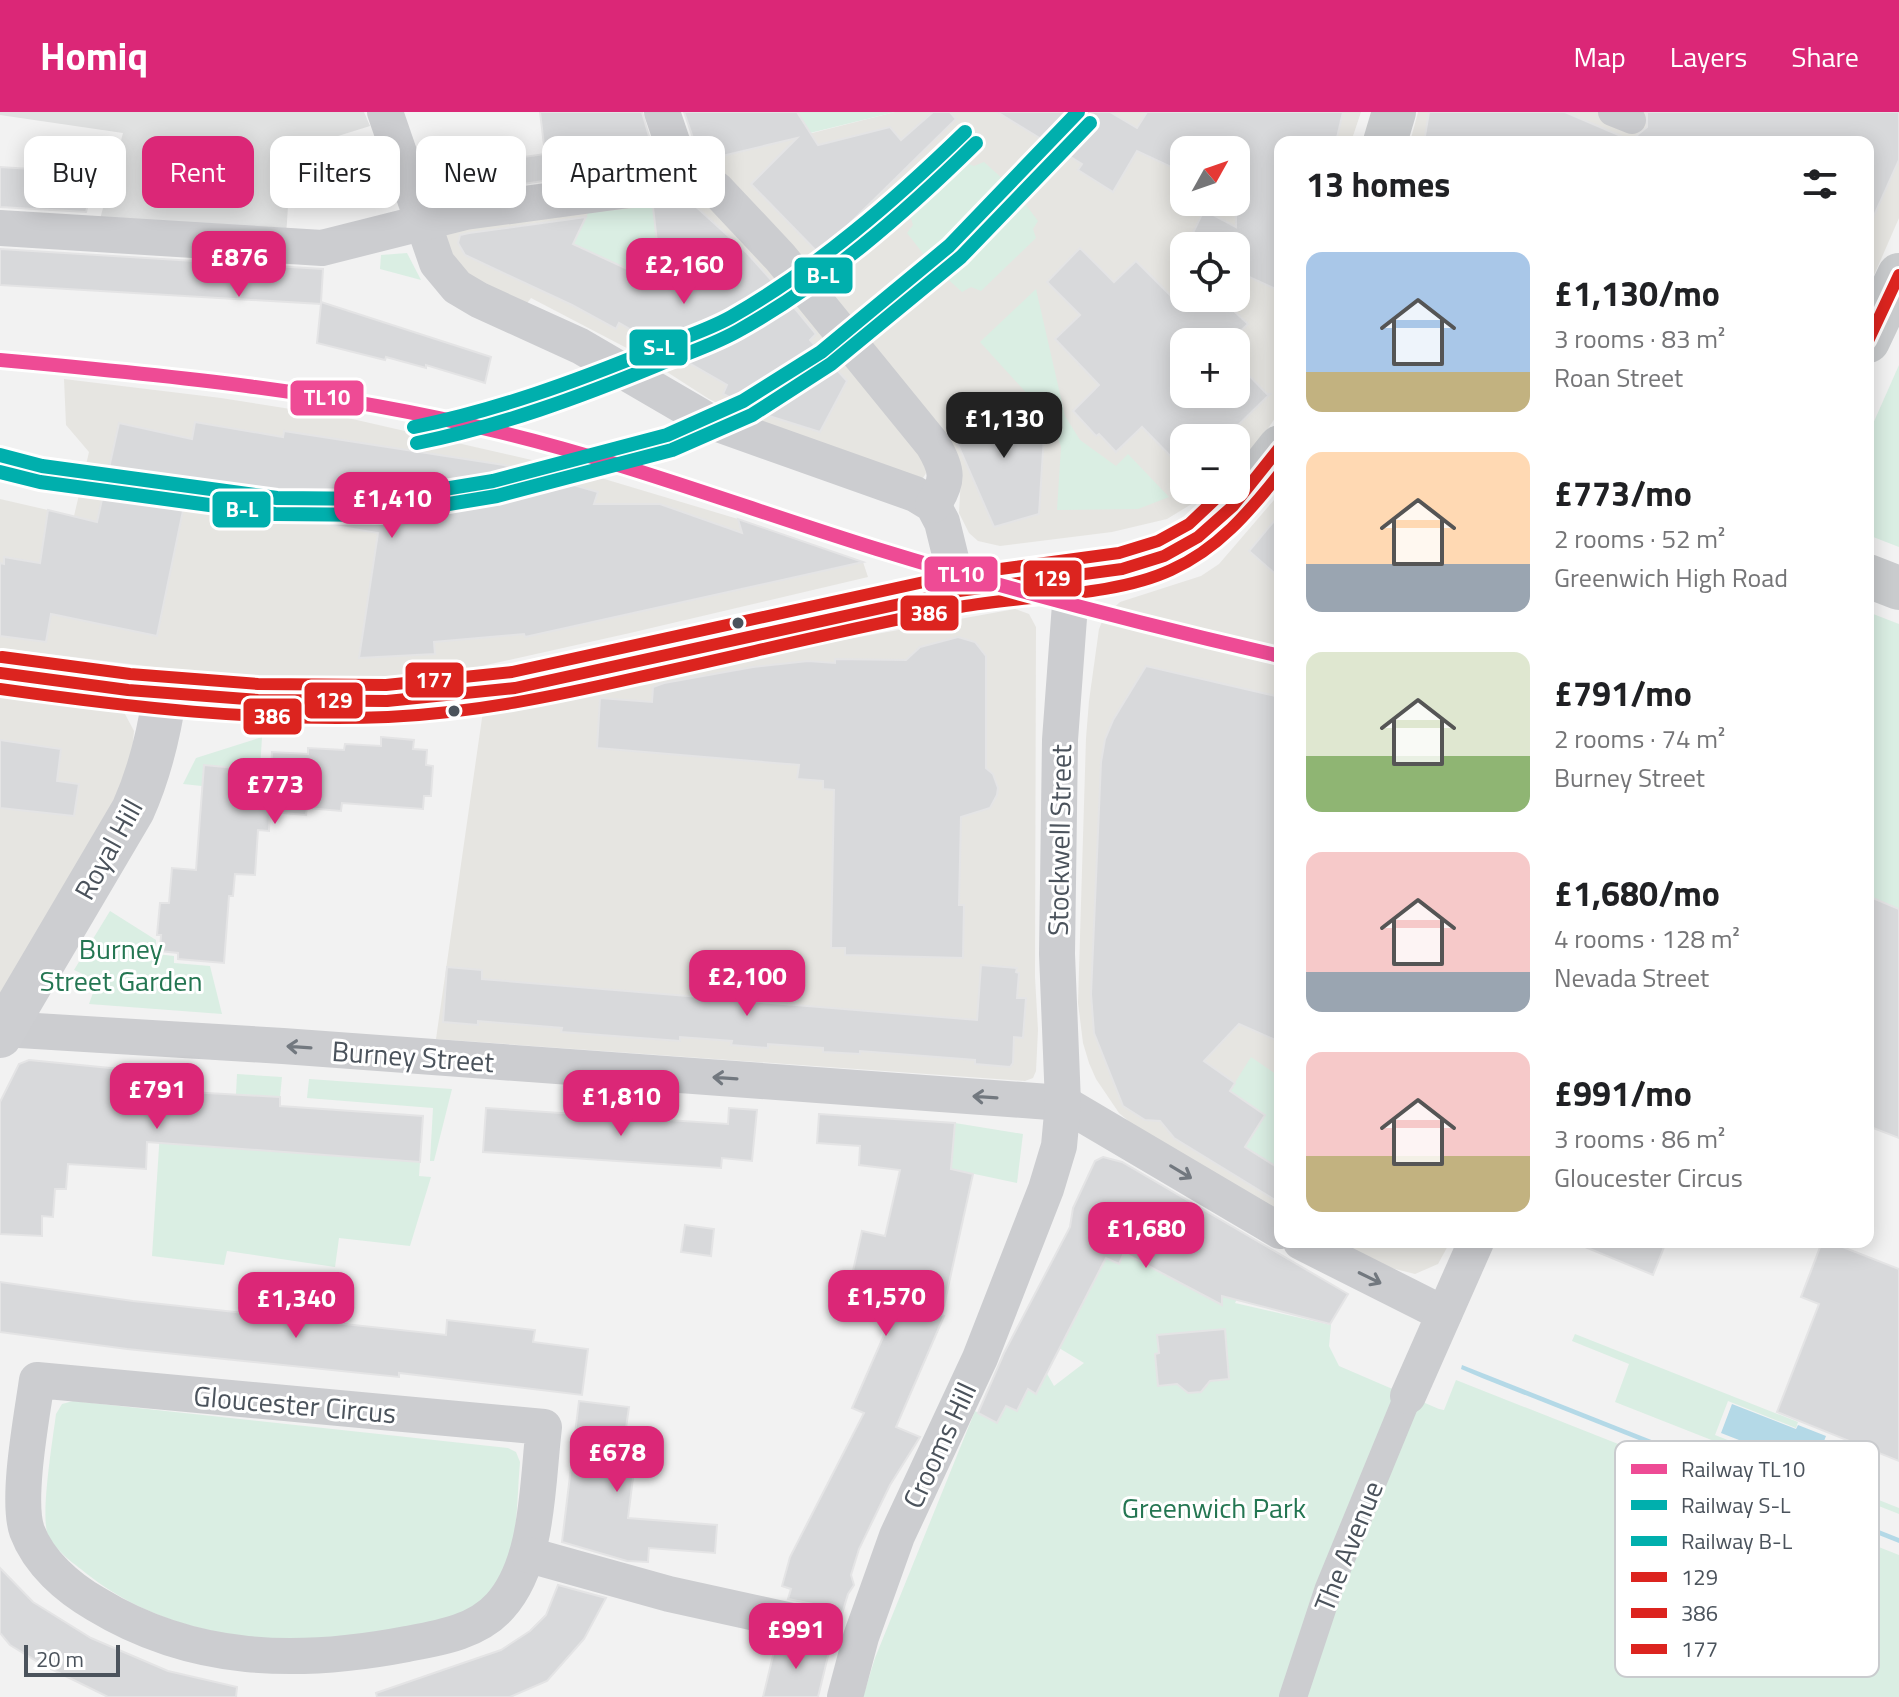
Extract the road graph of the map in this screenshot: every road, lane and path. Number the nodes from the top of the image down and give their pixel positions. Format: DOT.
graph roads {
  1 [pos="385,112"];
  2 [pos="662,112"];
  3 [pos="1394,112"];
  4 [pos="670,136"];
  5 [pos="1387,136"];
  6 [pos="725,199"];
  7 [pos="542,202"];
  8 [pos="424,221"];
  9 [pos="0,228"];
  10 [pos="1899,275"];
  11 [pos="1874,328"];
  12 [pos="1274,455"];
  13 [pos="933,505"];
  14 [pos="1072,577"];
  15 [pos="1874,578"];
  16 [pos="1899,588"];
  17 [pos="959,591"];
  18 [pos="0,673"];
  19 [pos="165,693"];
  20 [pos="2,1033"];
  21 [pos="1063,1103"];
  22 [pos="1274,1227"];
  23 [pos="1313,1248"];
  24 [pos="1473,1248"];
  25 [pos="1444,1314"];
  26 [pos="1408,1396"];
  27 [pos="11,1498"];
  28 [pos="529,1555"];
  29 [pos="824,1628"];
  30 [pos="845,1697"];
  31 [pos="1293,1697"];
  1 -- 8 [label="street"];
  2 -- 4 [label="street"];
  3 -- 5 [label="main road"];
  6 -- 13 [label="street"];
  7 -- 8 [label="street"];
  8 -- 9 [label="street"];
  8 -- 13 [label="street"];
  10 -- 11 [label="main road"];
  12 -- 14 [label="main road"];
  13 -- 17 [label="street"];
  14 -- 17 [label="main road"];
  14 -- 21 [label="street, Stockwell Street"];
  15 -- 16 [label="main road"];
  17 -- 19 [label="main road"];
  18 -- 19 [label="main road"];
  19 -- 20 [label="main road, Royal Hill"];
  21 -- 20 [label="street, Burney Street, one-way"];
  21 -- 22 [label="street, one-way"];
  21 -- 30 [label="street, Crooms Hill"];
  23 -- 25 [label="street, one-way"];
  24 -- 25 [label="street"];
  25 -- 26 [label="street"];
  26 -- 31 [label="street, The Avenue"];
  27 -- 28 [label="street, Gloucester Circus"];
  27 -- 28 [label="street, Gloucester Circus"];
  28 -- 29 [label="street"];
}
